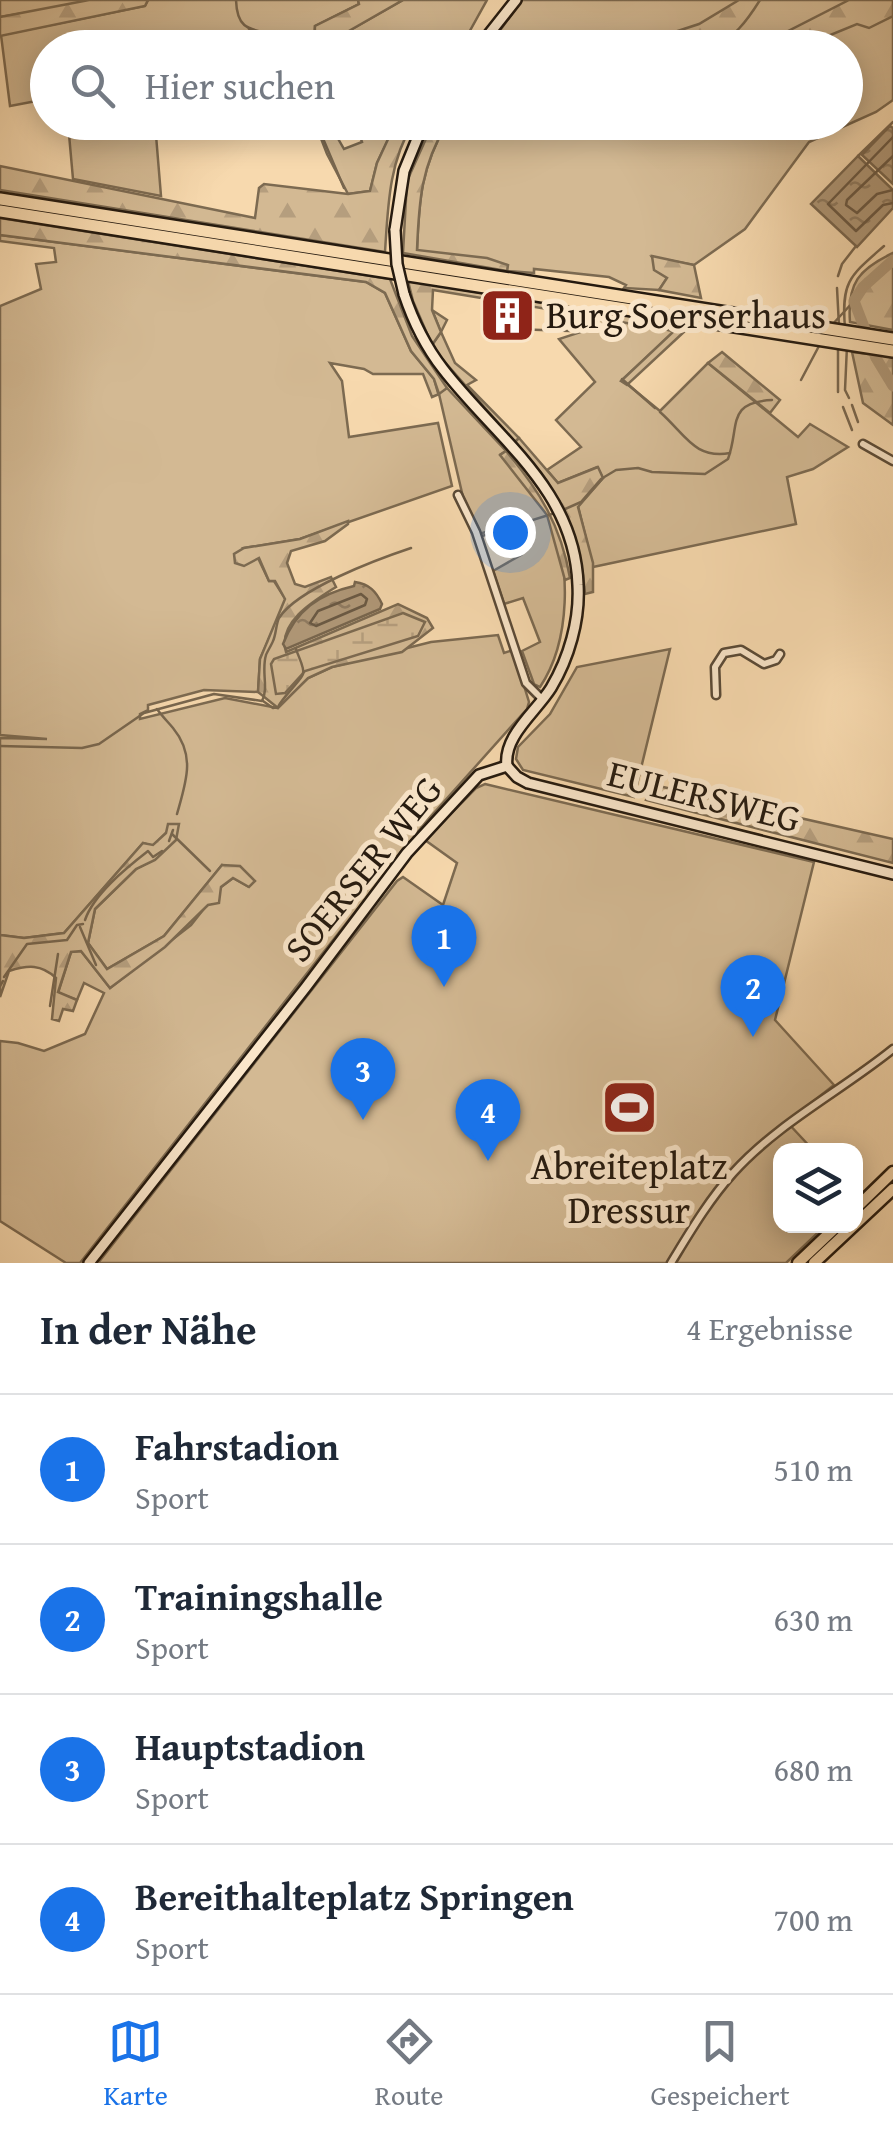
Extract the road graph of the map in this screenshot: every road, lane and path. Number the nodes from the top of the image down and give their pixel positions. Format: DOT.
graph roads {
  1 [pos="516,0"];
  2 [pos="492,30"];
  3 [pos="417,140"];
  4 [pos="0,199"];
  5 [pos="0,212"];
  6 [pos="699,314"];
  7 [pos="892,345"];
  8 [pos="863,444"];
  9 [pos="893,461"];
  10 [pos="458,496"];
  11 [pos="780,654"];
  12 [pos="716,695"];
  13 [pos="542,700"];
  14 [pos="507,766"];
  15 [pos="893,874"];
  16 [pos="893,1049"];
  17 [pos="893,1172"];
  18 [pos="893,1190"];
  19 [pos="863,1201"];
  20 [pos="830,1233"];
  21 [pos="89,1263"];
  22 [pos="671,1263"];
  23 [pos="798,1263"];
  24 [pos="814,1263"];
  1 -- 2 [label="main road"];
  3 -- 13 [label="main road, bridge"];
  4 -- 6 [label="highway"];
  5 -- 6 [label="highway"];
  6 -- 7 [label="highway"];
  8 -- 9 [label="street"];
  10 -- 13 [label="street"];
  11 -- 12 [label="street"];
  13 -- 14 [label="main road"];
  14 -- 15 [label="main road, EULERSWEG"];
  14 -- 21 [label="main road, SOERSER WEG"];
  16 -- 22 [label="street"];
  17 -- 19 [label="main road"];
  18 -- 24 [label="main road"];
  20 -- 23 [label="main road"];
}
